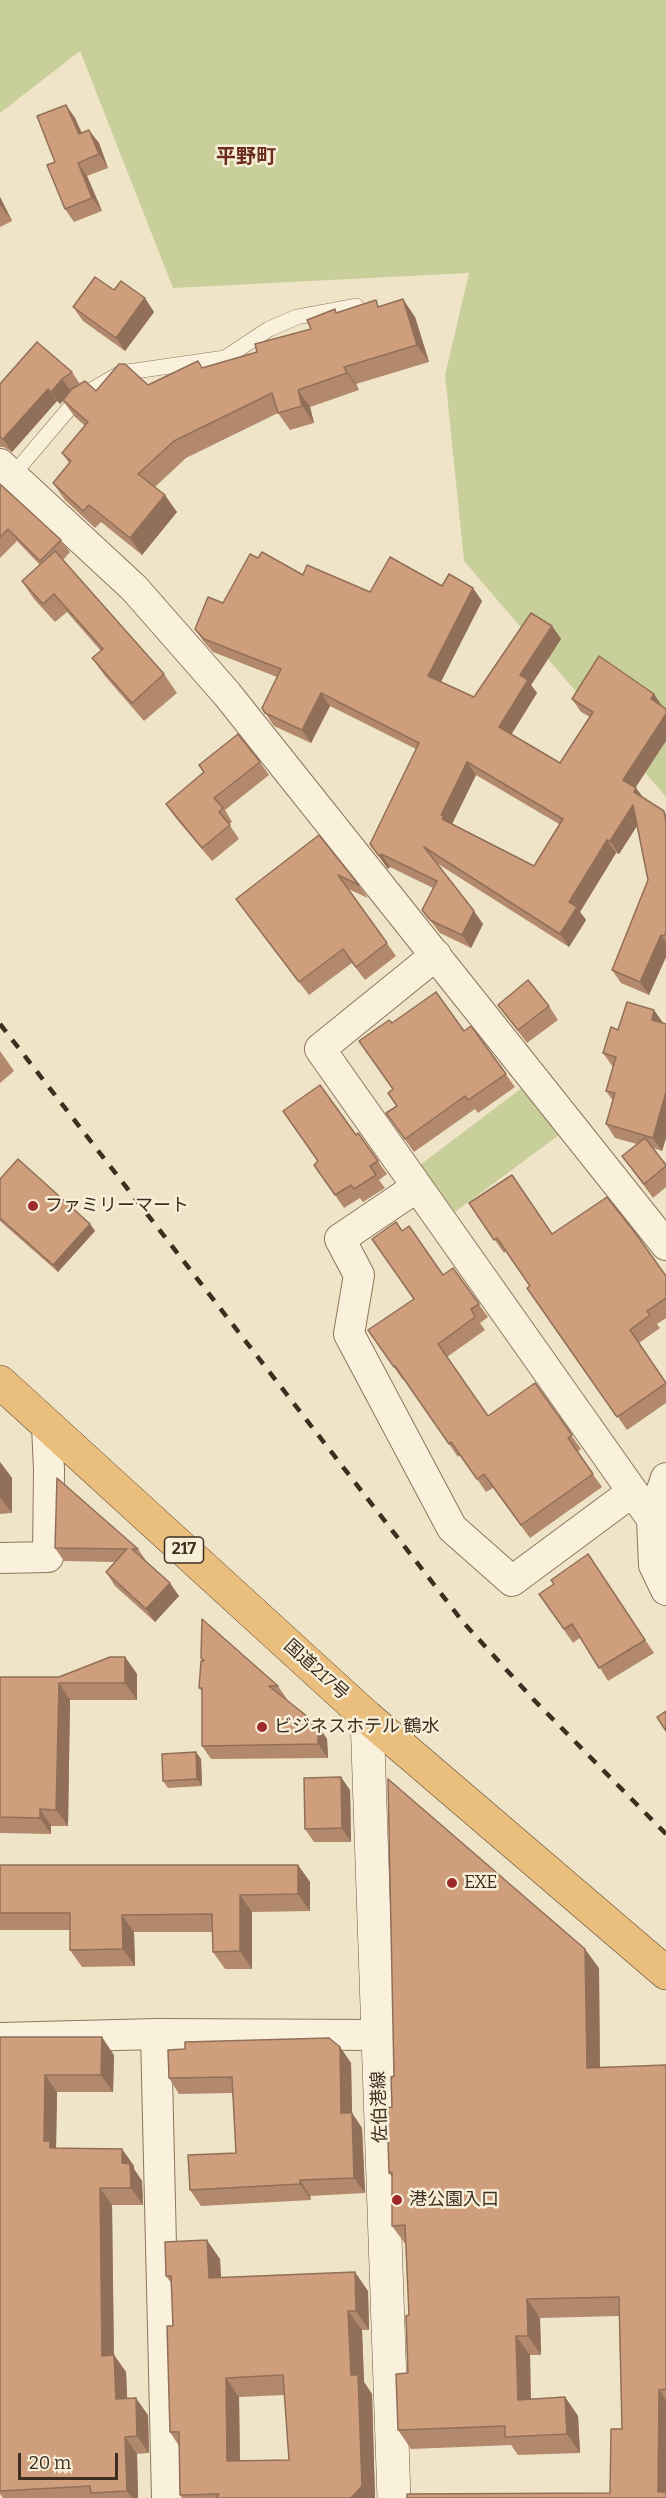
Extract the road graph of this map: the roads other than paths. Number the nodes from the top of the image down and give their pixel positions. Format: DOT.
graph roads {
  1 [pos="356,306"];
  2 [pos="4,477"];
  3 [pos="436,955"];
  4 [pos="417,1187"];
  5 [pos="666,1245"];
  6 [pos="0,1382"];
  7 [pos="47,1425"];
  8 [pos="666,1478"];
  9 [pos="632,1492"];
  10 [pos="652,1519"];
  11 [pos="0,1558"];
  12 [pos="666,1590"];
  13 [pos="367,1717"];
  14 [pos="666,1974"];
  15 [pos="156,2034"];
  16 [pos="378,2035"];
  17 [pos="0,2038"];
  18 [pos="167,2498"];
  19 [pos="394,2498"];
  1 -- 2 [label="lane"];
  2 -- 3 [label="street"];
  3 -- 4 [label="street"];
  3 -- 5 [label="street"];
  4 -- 9 [label="street"];
  4 -- 9 [label="street"];
  6 -- 7 [label="highway, 国道217号 / 217"];
  7 -- 11 [label="street"];
  7 -- 13 [label="highway, 国道217号 / 217"];
  8 -- 10 [label="street"];
  9 -- 10 [label="street"];
  10 -- 12 [label="street"];
  13 -- 14 [label="highway, 国道217号 / 217"];
  13 -- 16 [label="main road, 佐伯港線"];
  15 -- 16 [label="street"];
  15 -- 17 [label="street"];
  15 -- 18 [label="street"];
  16 -- 19 [label="main road, 佐伯港線"];
}
